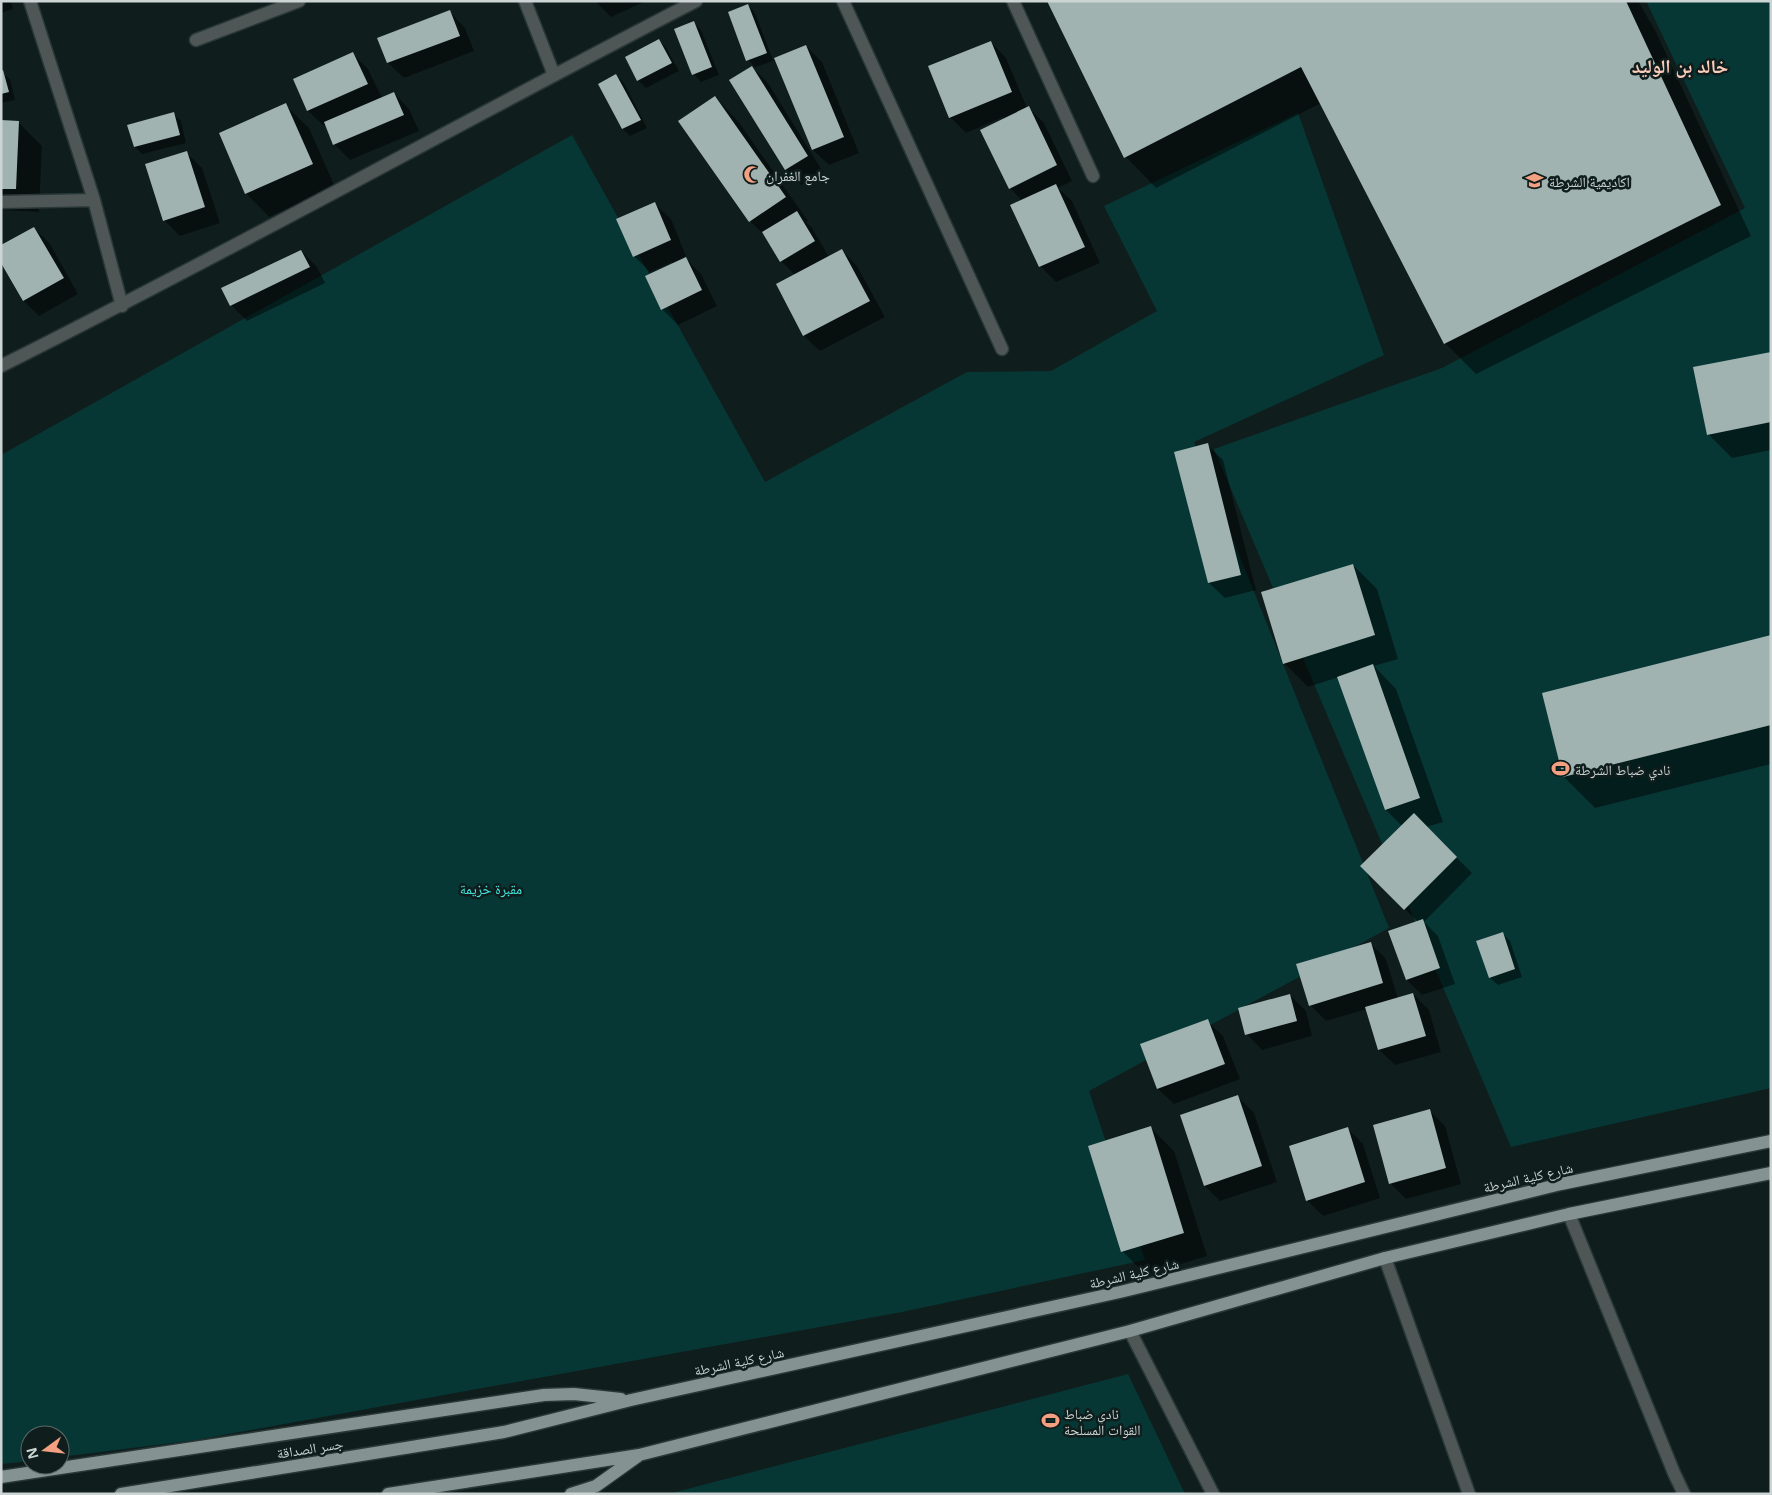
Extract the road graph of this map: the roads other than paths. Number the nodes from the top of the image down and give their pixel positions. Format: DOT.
graph roads {
  1 [pos="30,1"];
  2 [pos="299,1"];
  3 [pos="525,1"];
  4 [pos="696,1"];
  5 [pos="843,1"];
  6 [pos="1012,1"];
  7 [pos="196,40"];
  8 [pos="554,75"];
  9 [pos="1093,176"];
  10 [pos="94,200"];
  11 [pos="1,202"];
  12 [pos="122,306"];
  13 [pos="1002,348"];
  14 [pos="1,366"];
  15 [pos="1771,1141"];
  16 [pos="1771,1173"];
  17 [pos="1569,1214"];
  18 [pos="1385,1258"];
  19 [pos="1130,1331"];
  20 [pos="631,1400"];
  21 [pos="504,1432"];
  22 [pos="639,1455"];
  23 [pos="1,1477"];
  24 [pos="121,1494"];
  25 [pos="388,1494"];
  26 [pos="571,1494"];
  27 [pos="1213,1494"];
  28 [pos="1469,1494"];
  29 [pos="1684,1494"];
  1 -- 10 [label="street"];
  2 -- 7 [label="street"];
  3 -- 8 [label="street"];
  4 -- 8 [label="street"];
  5 -- 13 [label="street"];
  6 -- 9 [label="street"];
  8 -- 12 [label="street"];
  10 -- 11 [label="street"];
  10 -- 12 [label="street"];
  12 -- 14 [label="street"];
  15 -- 20 [label="main road, شارع كلية الشرطة"];
  16 -- 17 [label="main road"];
  17 -- 18 [label="main road"];
  17 -- 29 [label="street"];
  18 -- 19 [label="main road"];
  18 -- 28 [label="street"];
  19 -- 22 [label="main road"];
  19 -- 27 [label="street"];
  20 -- 21 [label="main road, شارع كلية الشرطة"];
  20 -- 23 [label="main road"];
  21 -- 24 [label="main road, جسر الصداقة"];
  22 -- 25 [label="main road"];
  22 -- 26 [label="main road"];
}
